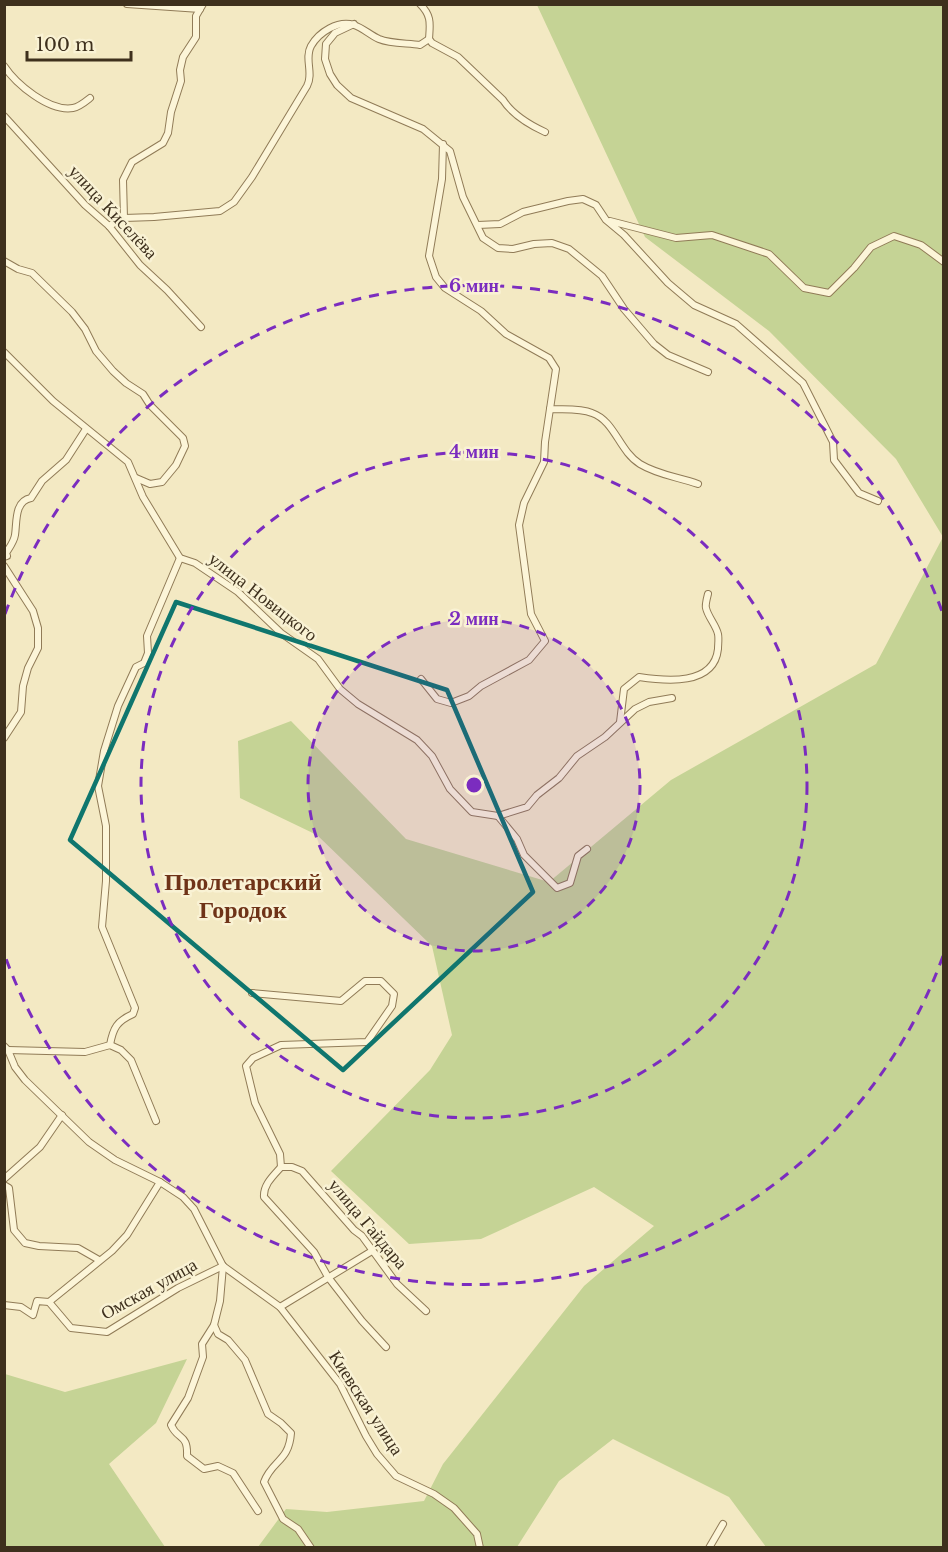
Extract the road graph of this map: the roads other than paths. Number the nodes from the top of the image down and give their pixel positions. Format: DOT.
graph roads {
  1 [pos="127,4"];
  2 [pos="420,4"];
  3 [pos="201,7"];
  4 [pos="354,24"];
  5 [pos="429,39"];
  6 [pos="4,66"];
  7 [pos="90,98"];
  8 [pos="4,116"];
  9 [pos="545,132"];
  10 [pos="443,144"];
  11 [pos="124,218"];
  12 [pos="606,220"];
  13 [pos="478,225"];
  14 [pos="109,226"];
  15 [pos="4,261"];
  16 [pos="944,262"];
  17 [pos="201,327"];
  18 [pos="4,352"];
  19 [pos="708,372"];
  20 [pos="550,409"];
  21 [pos="86,429"];
  22 [pos="136,478"];
  23 [pos="698,484"];
  24 [pos="878,501"];
  25 [pos="4,557"];
  26 [pos="180,558"];
  27 [pos="4,566"];
  28 [pos="708,594"];
  29 [pos="421,679"];
  30 [pos="672,698"];
  31 [pos="620,723"];
  32 [pos="4,738"];
  33 [pos="498,816"];
  34 [pos="587,849"];
  35 [pos="252,993"];
  36 [pos="110,1045"];
  37 [pos="6,1048"];
  38 [pos="62,1115"];
  39 [pos="156,1121"];
  40 [pos="281,1167"];
  41 [pos="4,1179"];
  42 [pos="160,1182"];
  43 [pos="4,1185"];
  44 [pos="372,1251"];
  45 [pos="99,1260"];
  46 [pos="223,1266"];
  47 [pos="328,1277"];
  48 [pos="49,1302"];
  49 [pos="4,1305"];
  50 [pos="280,1307"];
  51 [pos="426,1311"];
  52 [pos="214,1325"];
  53 [pos="386,1347"];
  54 [pos="258,1511"];
  55 [pos="723,1524"];
  56 [pos="311,1548"];
  57 [pos="480,1548"];
  58 [pos="709,1548"];
  1 -- 3 [label="street"];
  2 -- 5 [label="street"];
  3 -- 11 [label="street"];
  4 -- 5 [label="street"];
  4 -- 10 [label="street"];
  4 -- 11 [label="street"];
  5 -- 9 [label="street"];
  6 -- 7 [label="street"];
  8 -- 14 [label="street, улица Киселёва"];
  10 -- 13 [label="street"];
  10 -- 20 [label="street"];
  11 -- 14 [label="street"];
  12 -- 13 [label="street"];
  12 -- 16 [label="street"];
  12 -- 24 [label="street"];
  13 -- 19 [label="street"];
  14 -- 17 [label="street, улица Киселёва"];
  15 -- 22 [label="street"];
  18 -- 21 [label="street, улица Новицкого"];
  20 -- 23 [label="street"];
  20 -- 29 [label="street"];
  21 -- 22 [label="street, улица Новицкого"];
  21 -- 25 [label="street"];
  22 -- 26 [label="street, улица Новицкого"];
  26 -- 33 [label="street, улица Новицкого"];
  26 -- 36 [label="street"];
  27 -- 32 [label="street"];
  28 -- 31 [label="street"];
  30 -- 31 [label="street"];
  31 -- 33 [label="street"];
  33 -- 34 [label="street"];
  35 -- 40 [label="street"];
  36 -- 37 [label="street"];
  36 -- 39 [label="street"];
  37 -- 38 [label="street, Киевская улица"];
  38 -- 41 [label="street"];
  38 -- 42 [label="street, Киевская улица"];
  40 -- 44 [label="street, улица Гайдара"];
  40 -- 47 [label="street"];
  42 -- 45 [label="street"];
  42 -- 46 [label="street, Киевская улица"];
  43 -- 45 [label="street"];
  44 -- 47 [label="street"];
  44 -- 51 [label="street, улица Гайдара"];
  45 -- 48 [label="street"];
  46 -- 48 [label="street, Омская улица"];
  46 -- 50 [label="street, Киевская улица"];
  46 -- 52 [label="street"];
  47 -- 50 [label="street"];
  47 -- 53 [label="street"];
  48 -- 49 [label="street"];
  50 -- 57 [label="street, Киевская улица"];
  52 -- 54 [label="street"];
  52 -- 56 [label="street"];
  55 -- 58 [label="street"];
}
